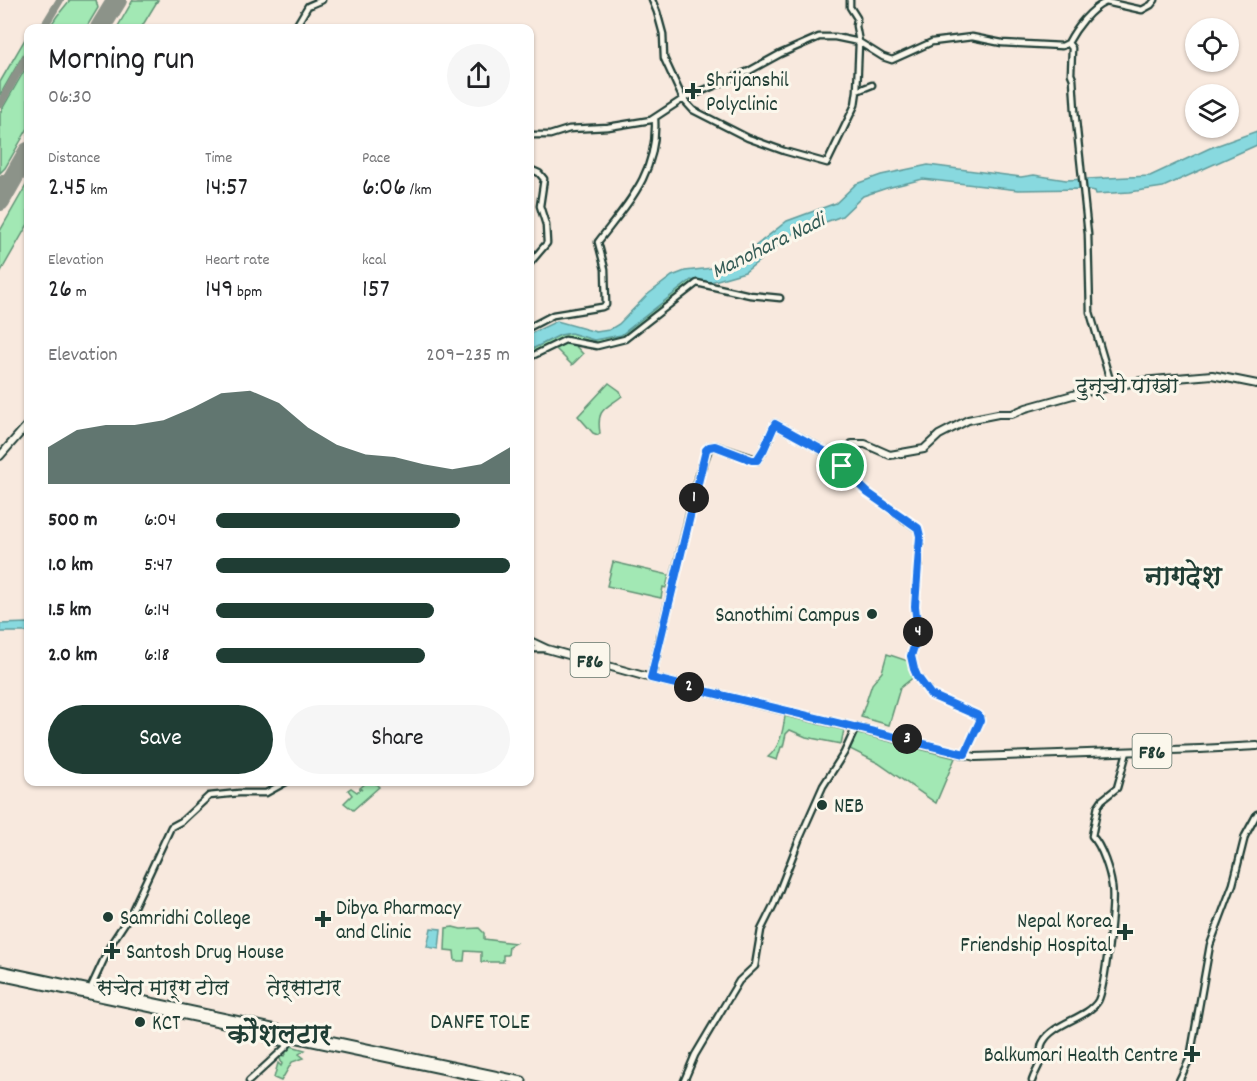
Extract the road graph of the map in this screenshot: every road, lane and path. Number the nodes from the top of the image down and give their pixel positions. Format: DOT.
graph roads {
  1 [pos="322,0"];
  2 [pos="652,0"];
  3 [pos="850,0"];
  4 [pos="1155,0"];
  5 [pos="297,24"];
  6 [pos="859,42"];
  7 [pos="1068,43"];
  8 [pos="872,85"];
  9 [pos="857,91"];
  10 [pos="683,99"];
  11 [pos="655,119"];
  12 [pos="534,135"];
  13 [pos="534,171"];
  14 [pos="534,259"];
  15 [pos="780,298"];
  16 [pos="534,325"];
  17 [pos="534,355"];
  18 [pos="1257,384"];
  19 [pos="1112,387"];
  20 [pos="24,429"];
  21 [pos="0,456"];
  22 [pos="842,466"];
  23 [pos="534,643"];
  24 [pos="534,649"];
  25 [pos="547,649"];
  26 [pos="651,678"];
  27 [pos="856,727"];
  28 [pos="1257,746"];
  29 [pos="1127,752"];
  30 [pos="965,754"];
  31 [pos="279,786"];
  32 [pos="1257,814"];
  33 [pos="0,970"];
  34 [pos="0,976"];
  35 [pos="92,985"];
  36 [pos="102,995"];
  37 [pos="268,1033"];
  38 [pos="249,1081"];
  39 [pos="498,1081"];
  40 [pos="522,1081"];
  41 [pos="684,1081"];
  42 [pos="1032,1081"];
  43 [pos="1179,1081"];
  1 -- 5 [label="main road"];
  2 -- 10 [label="main road"];
  3 -- 6 [label="main road"];
  4 -- 7 [label="main road"];
  6 -- 7 [label="main road"];
  6 -- 9 [label="main road"];
  6 -- 10 [label="main road"];
  7 -- 19 [label="main road"];
  8 -- 9 [label="main road"];
  9 -- 10 [label="main road"];
  10 -- 11 [label="main road"];
  11 -- 12 [label="main road"];
  11 -- 16 [label="main road"];
  13 -- 14 [label="main road"];
  15 -- 17 [label="main road"];
  18 -- 19 [label="main road"];
  19 -- 22 [label="main road"];
  20 -- 21 [label="main road"];
  22 -- 26 [label="main road"];
  22 -- 30 [label="main road"];
  23 -- 25 [label="main road, F86"];
  24 -- 25 [label="main road"];
  25 -- 26 [label="main road, F86"];
  26 -- 27 [label="main road, F86"];
  27 -- 30 [label="main road, F86"];
  27 -- 41 [label="main road"];
  28 -- 29 [label="main road, F86"];
  29 -- 30 [label="main road, F86"];
  29 -- 42 [label="main road"];
  31 -- 35 [label="main road"];
  32 -- 43 [label="main road"];
  33 -- 36 [label="highway"];
  34 -- 36 [label="highway"];
  36 -- 37 [label="highway"];
  37 -- 38 [label="main road"];
  37 -- 39 [label="highway"];
  37 -- 40 [label="highway"];
}
